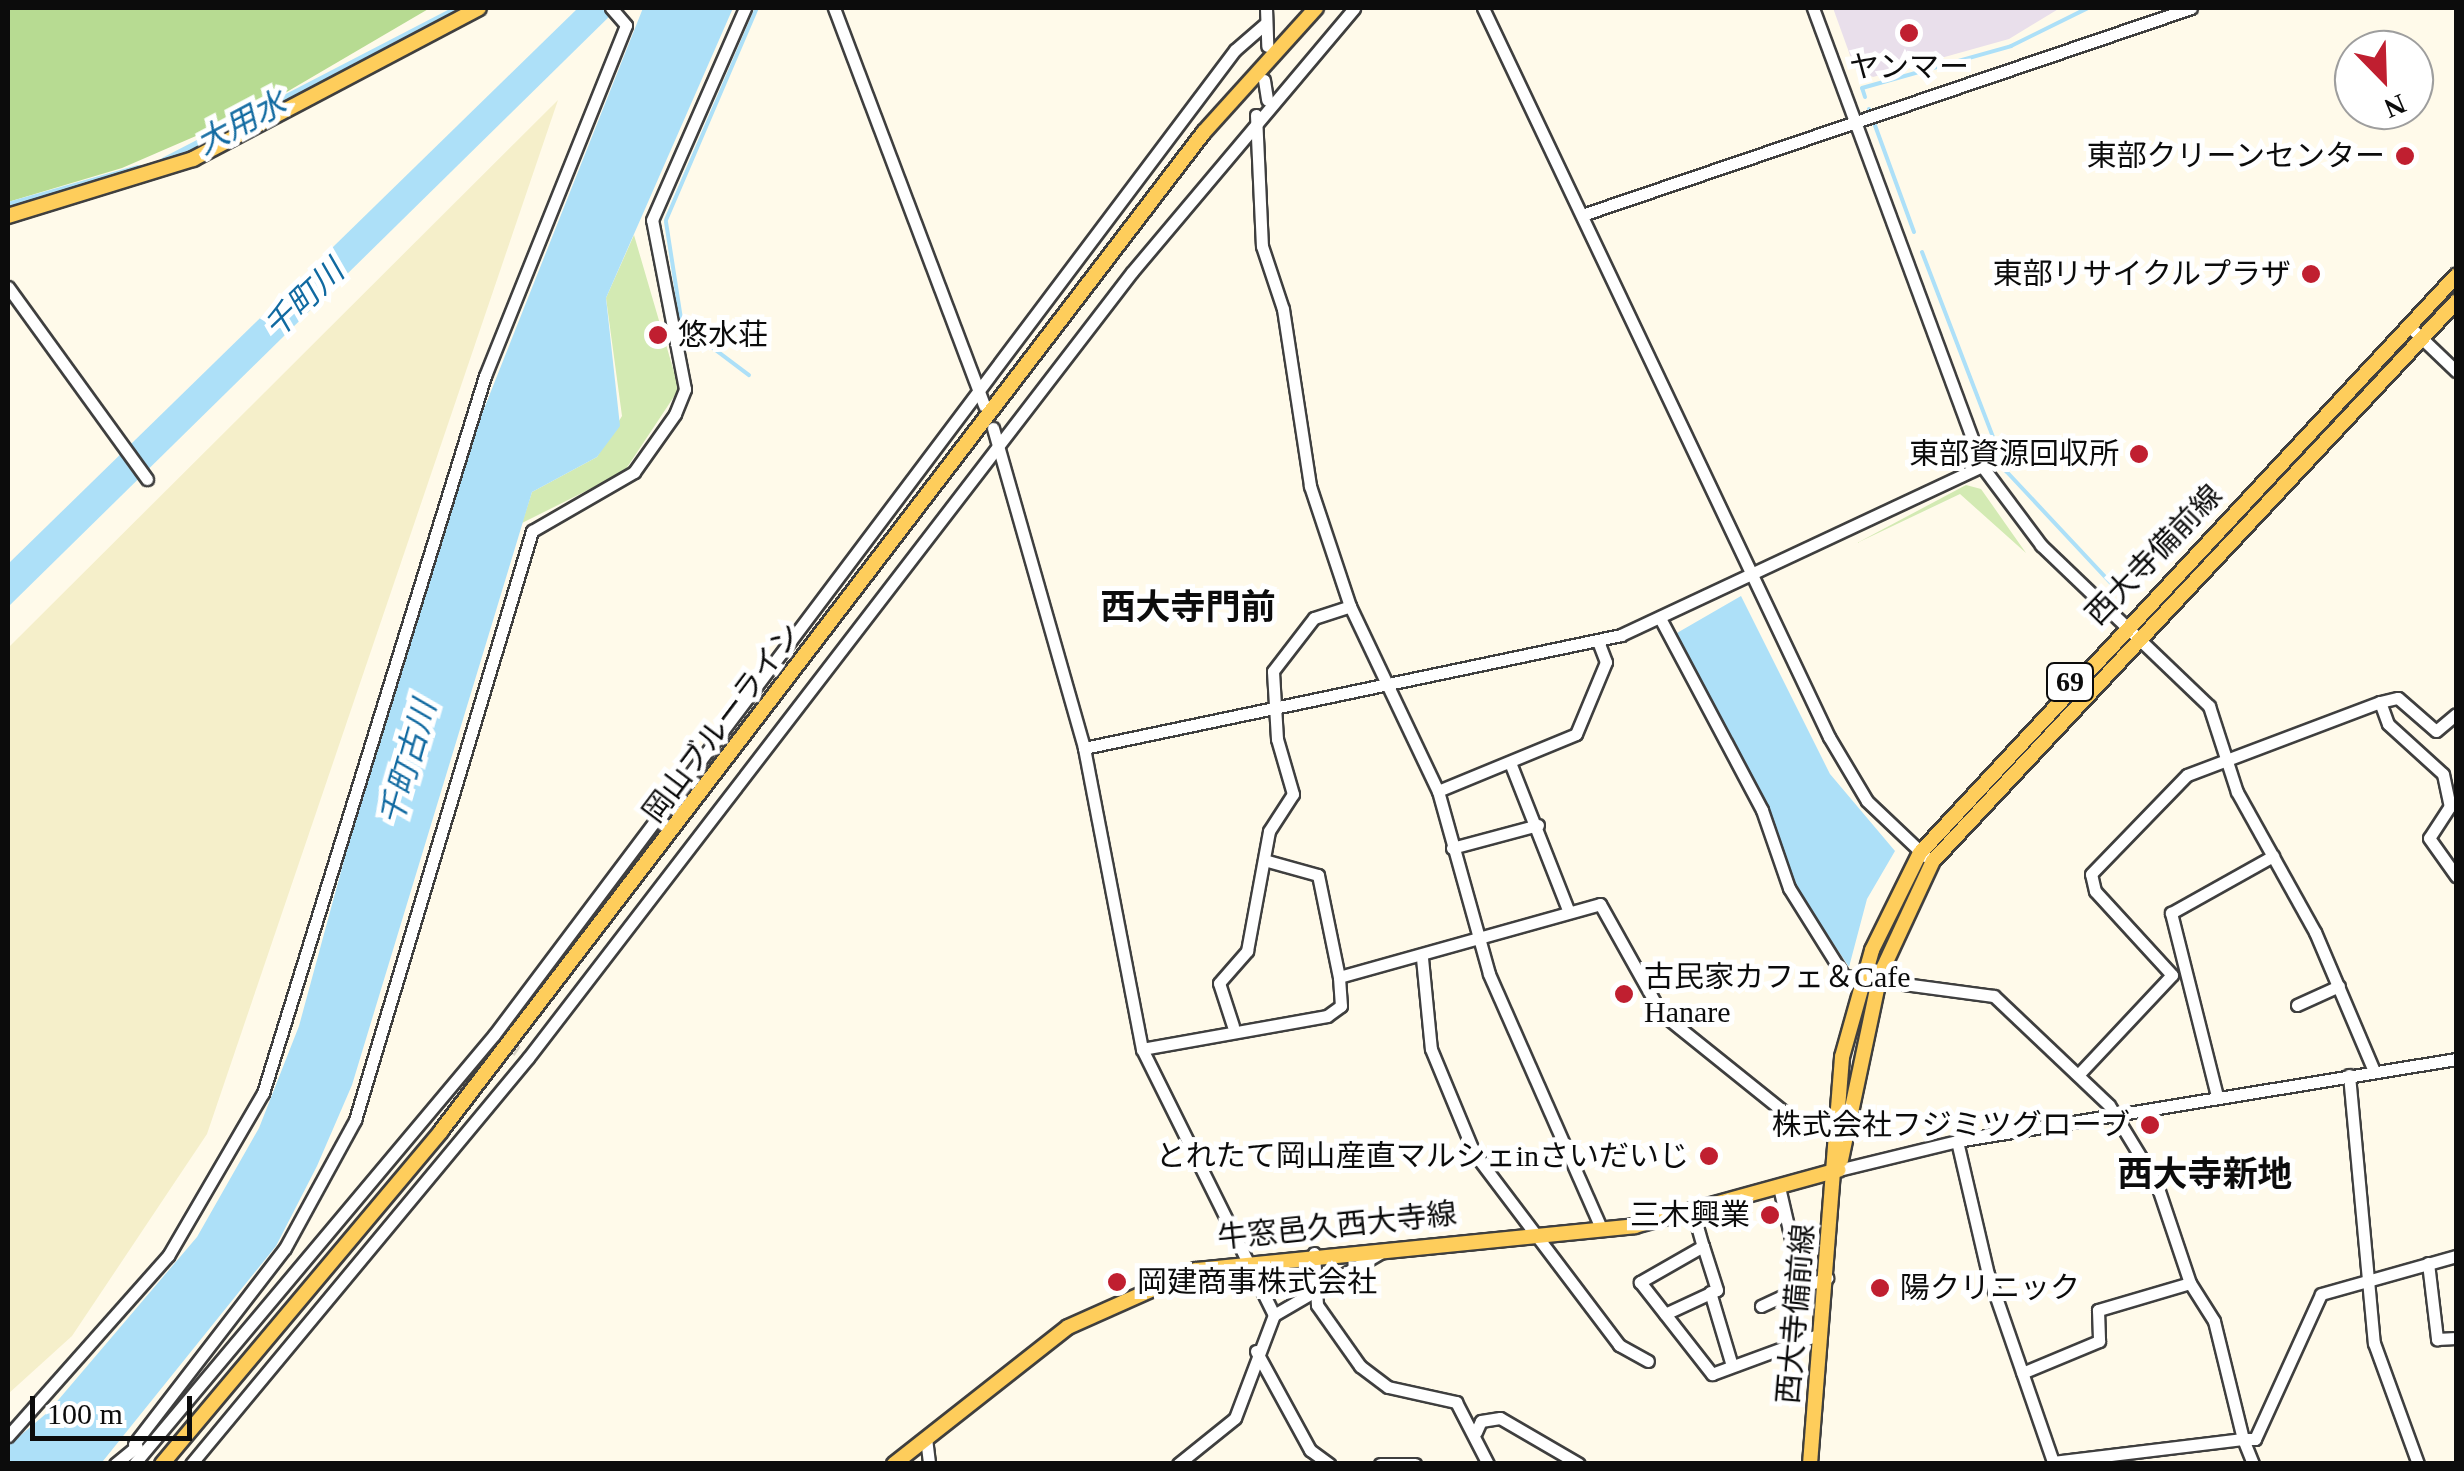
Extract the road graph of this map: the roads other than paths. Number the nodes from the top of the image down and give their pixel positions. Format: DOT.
graph roads {
  1 [pos="479,8"];
  2 [pos="745,8"];
  3 [pos="834,8"];
  4 [pos="1266,8"];
  5 [pos="1316,8"];
  6 [pos="1354,8"];
  7 [pos="1483,8"];
  8 [pos="1813,8"];
  9 [pos="2190,8"];
  10 [pos="614,11"];
  11 [pos="1266,23"];
  12 [pos="1266,46"];
  13 [pos="1264,80"];
  14 [pos="1267,100"];
  15 [pos="1256,115"];
  16 [pos="1854,121"];
  17 [pos="1582,215"];
  18 [pos="8,216"];
  19 [pos="2456,276"];
  20 [pos="8,288"];
  21 [pos="2456,302"];
  22 [pos="2409,326"];
  23 [pos="2422,338"];
  24 [pos="2456,370"];
  25 [pos="979,391"];
  26 [pos="984,406"];
  27 [pos="993,428"];
  28 [pos="999,448"];
  29 [pos="1982,466"];
  30 [pos="147,479"];
  31 [pos="1753,576"];
  32 [pos="1350,606"];
  33 [pos="1661,620"];
  34 [pos="2131,630"];
  35 [pos="1598,641"];
  36 [pos="1384,685"];
  37 [pos="2380,702"];
  38 [pos="1274,707"];
  39 [pos="2456,714"];
  40 [pos="1084,748"];
  41 [pos="2225,756"];
  42 [pos="1511,765"];
  43 [pos="2456,770"];
  44 [pos="2443,774"];
  45 [pos="1438,791"];
  46 [pos="1538,825"];
  47 [pos="1452,848"];
  48 [pos="2273,856"];
  49 [pos="1926,857"];
  50 [pos="1264,860"];
  51 [pos="2456,876"];
  52 [pos="1568,910"];
  53 [pos="1476,938"];
  54 [pos="1422,958"];
  55 [pos="1340,977"];
  56 [pos="1869,984"];
  57 [pos="2339,986"];
  58 [pos="2297,1005"];
  59 [pos="1233,1026"];
  60 [pos="1142,1049"];
  61 [pos="2456,1059"];
  62 [pos="2374,1070"];
  63 [pos="2078,1076"];
  64 [pos="2349,1076"];
  65 [pos="2216,1096"];
  66 [pos="2116,1114"];
  67 [pos="1837,1134"];
  68 [pos="1957,1141"];
  69 [pos="1838,1170"];
  70 [pos="1779,1187"];
  71 [pos="1693,1212"];
  72 [pos="1601,1228"];
  73 [pos="1535,1234"];
  74 [pos="1392,1246"];
  75 [pos="1703,1246"];
  76 [pos="1314,1253"];
  77 [pos="2456,1256"];
  78 [pos="1240,1261"];
  79 [pos="2428,1263"];
  80 [pos="1827,1278"];
  81 [pos="2366,1279"];
  82 [pos="2190,1283"];
  83 [pos="1802,1287"];
  84 [pos="1316,1289"];
  85 [pos="1710,1292"];
  86 [pos="1760,1306"];
  87 [pos="1665,1314"];
  88 [pos="1274,1315"];
  89 [pos="1821,1334"];
  90 [pos="2456,1338"];
  91 [pos="1256,1352"];
  92 [pos="1648,1362"];
  93 [pos="1732,1366"];
  94 [pos="2022,1373"];
  95 [pos="1476,1432"];
  96 [pos="8,1436"];
  97 [pos="926,1438"];
  98 [pos="2243,1439"];
  99 [pos="140,1447"];
  100 [pos="2050,1463"];
  101 [pos="115,1464"];
  102 [pos="134,1464"];
  103 [pos="162,1464"];
  104 [pos="191,1464"];
  105 [pos="894,1464"];
  106 [pos="929,1464"];
  107 [pos="1178,1464"];
  108 [pos="1329,1464"];
  109 [pos="1380,1464"];
  110 [pos="1415,1464"];
  111 [pos="1488,1464"];
  112 [pos="1579,1464"];
  113 [pos="1810,1464"];
  114 [pos="2253,1464"];
  115 [pos="2418,1464"];
  1 -- 18 [label="main road"];
  2 -- 99 [label="street"];
  3 -- 25 [label="street"];
  4 -- 11 [label="street"];
  5 -- 103 [label="main road, 岡山ブルーライン"];
  6 -- 14 [label="street"];
  7 -- 17 [label="street"];
  8 -- 16 [label="street"];
  9 -- 16 [label="street"];
  10 -- 96 [label="street"];
  11 -- 12 [label="street"];
  11 -- 25 [label="street"];
  13 -- 14 [label="street"];
  14 -- 15 [label="street"];
  15 -- 28 [label="street"];
  15 -- 32 [label="street"];
  16 -- 17 [label="street"];
  16 -- 29 [label="street"];
  17 -- 31 [label="street"];
  19 -- 22 [label="main road, 西大寺備前線 / 69"];
  20 -- 30 [label="street"];
  21 -- 23 [label="main road, 西大寺備前線 / 69"];
  22 -- 23 [label="street"];
  22 -- 34 [label="main road, 西大寺備前線 / 69"];
  23 -- 24 [label="street"];
  23 -- 34 [label="main road, 西大寺備前線 / 69"];
  25 -- 26 [label="street"];
  25 -- 99 [label="street"];
  27 -- 28 [label="street"];
  28 -- 40 [label="street"];
  28 -- 104 [label="street"];
  29 -- 31 [label="street"];
  29 -- 34 [label="street"];
  31 -- 33 [label="street"];
  31 -- 49 [label="street"];
  32 -- 36 [label="street"];
  32 -- 38 [label="street"];
  33 -- 35 [label="street"];
  33 -- 56 [label="street"];
  34 -- 41 [label="street"];
  34 -- 49 [label="main road, 西大寺備前線 / 69"];
  35 -- 36 [label="street"];
  35 -- 42 [label="street"];
  36 -- 38 [label="street"];
  36 -- 45 [label="street"];
  37 -- 39 [label="street"];
  37 -- 41 [label="street"];
  37 -- 44 [label="street"];
  38 -- 40 [label="street"];
  38 -- 50 [label="street"];
  40 -- 60 [label="street"];
  41 -- 48 [label="street"];
  41 -- 63 [label="street"];
  42 -- 45 [label="street"];
  42 -- 46 [label="street"];
  43 -- 44 [label="street"];
  44 -- 51 [label="street"];
  45 -- 47 [label="street"];
  46 -- 47 [label="street"];
  46 -- 52 [label="street"];
  47 -- 53 [label="street"];
  48 -- 57 [label="street"];
  48 -- 65 [label="street"];
  49 -- 56 [label="main road, 西大寺備前線 / 69"];
  50 -- 55 [label="street"];
  50 -- 59 [label="street"];
  52 -- 53 [label="street"];
  52 -- 67 [label="street"];
  53 -- 54 [label="street"];
  53 -- 72 [label="street"];
  54 -- 55 [label="street"];
  54 -- 73 [label="street"];
  55 -- 59 [label="street"];
  56 -- 63 [label="street"];
  56 -- 67 [label="main road, 西大寺備前線 / 69"];
  56 -- 69 [label="main road, 西大寺備前線 / 69"];
  57 -- 58 [label="street"];
  57 -- 62 [label="street"];
  59 -- 60 [label="street"];
  60 -- 78 [label="street"];
  61 -- 62 [label="street"];
  62 -- 64 [label="street"];
  63 -- 66 [label="street"];
  64 -- 65 [label="street"];
  64 -- 81 [label="street"];
  65 -- 66 [label="street"];
  66 -- 68 [label="street"];
  66 -- 82 [label="street"];
  67 -- 69 [label="main road, 西大寺備前線 / 69"];
  68 -- 69 [label="street"];
  68 -- 94 [label="street"];
  69 -- 70 [label="main road, 牛窓邑久西大寺線"];
  69 -- 80 [label="main road, 西大寺備前線 / 69"];
  70 -- 71 [label="main road, 牛窓邑久西大寺線"];
  70 -- 83 [label="street"];
  71 -- 72 [label="main road, 牛窓邑久西大寺線"];
  71 -- 75 [label="street"];
  72 -- 73 [label="main road, 牛窓邑久西大寺線"];
  73 -- 74 [label="main road, 牛窓邑久西大寺線"];
  73 -- 92 [label="street"];
  74 -- 76 [label="main road, 牛窓邑久西大寺線"];
  74 -- 84 [label="street"];
  75 -- 85 [label="street"];
  75 -- 87 [label="street"];
  76 -- 78 [label="main road, 牛窓邑久西大寺線"];
  76 -- 84 [label="street"];
  77 -- 79 [label="street"];
  78 -- 88 [label="street"];
  78 -- 97 [label="main road, 牛窓邑久西大寺線"];
  79 -- 81 [label="street"];
  79 -- 90 [label="street"];
  80 -- 83 [label="street"];
  80 -- 89 [label="main road, 西大寺備前線 / 69"];
  81 -- 98 [label="street"];
  81 -- 115 [label="street"];
  82 -- 94 [label="street"];
  82 -- 98 [label="street"];
  83 -- 86 [label="street"];
  84 -- 88 [label="street"];
  84 -- 95 [label="street"];
  85 -- 87 [label="street"];
  85 -- 93 [label="street"];
  87 -- 93 [label="street"];
  88 -- 91 [label="street"];
  89 -- 93 [label="street"];
  89 -- 113 [label="main road, 西大寺備前線 / 69"];
  91 -- 107 [label="street"];
  91 -- 108 [label="street"];
  94 -- 100 [label="street"];
  95 -- 111 [label="street"];
  95 -- 112 [label="street"];
  97 -- 105 [label="main road, 牛窓邑久西大寺線"];
  97 -- 106 [label="street"];
  98 -- 100 [label="street"];
  98 -- 114 [label="street"];
  99 -- 101 [label="street"];
  99 -- 102 [label="street"];
  109 -- 110 [label="street"];
}
